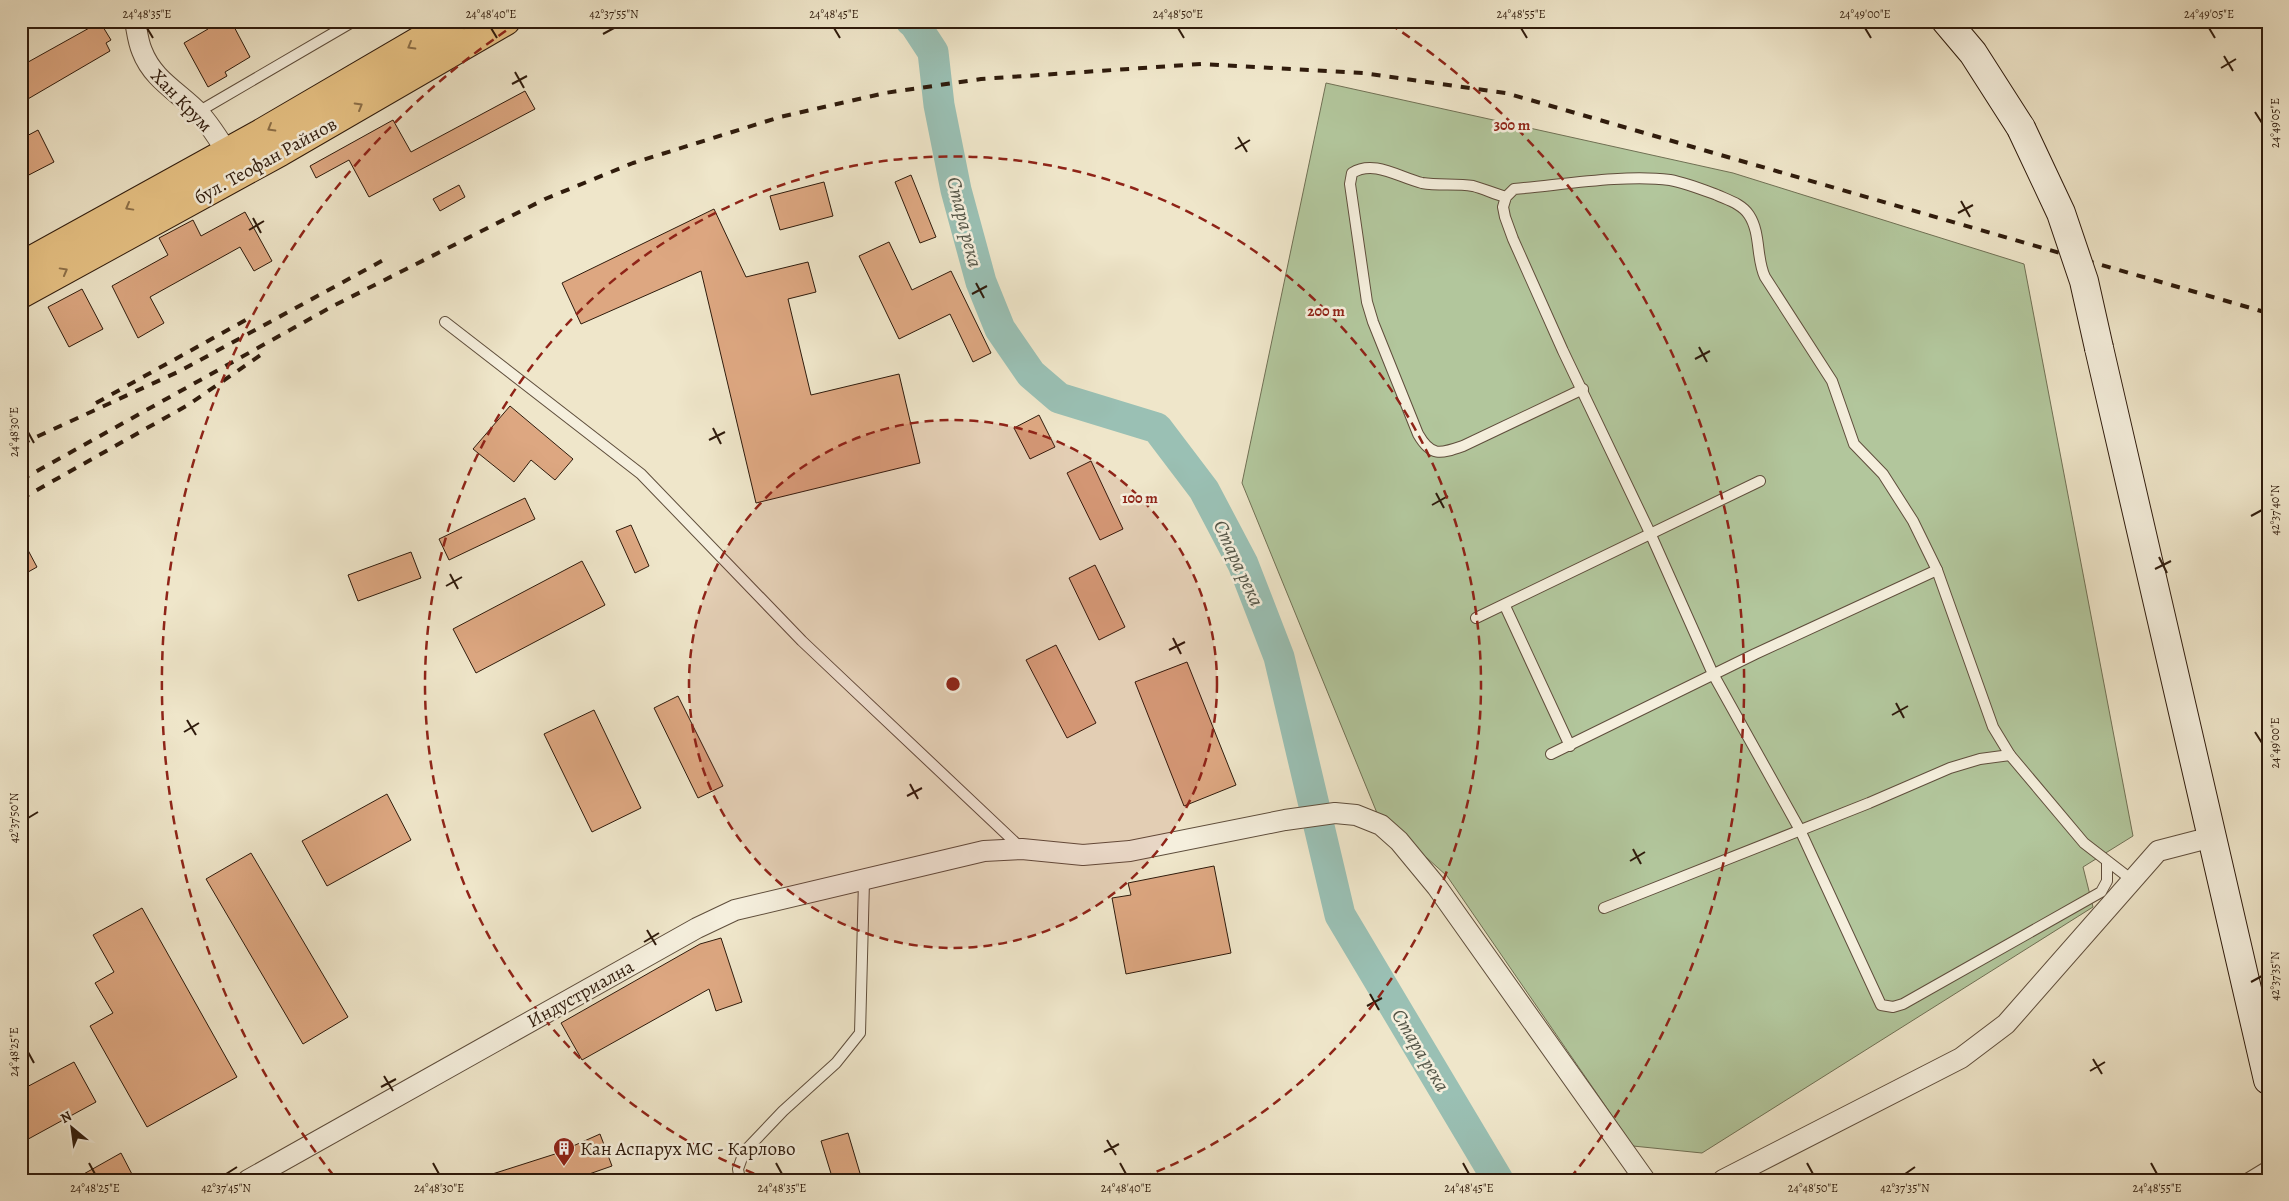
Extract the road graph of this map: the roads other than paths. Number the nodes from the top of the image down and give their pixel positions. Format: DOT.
graph roads {
  1 [pos="134,21"];
  2 [pos="354,21"];
  3 [pos="453,21"];
  4 [pos="506,21"];
  5 [pos="1946,21"];
  6 [pos="198,112"];
  7 [pos="233,164"];
  8 [pos="1506,197"];
  9 [pos="21,266"];
  10 [pos="21,294"];
  11 [pos="445,322"];
  12 [pos="1582,390"];
  13 [pos="1760,481"];
  14 [pos="1651,534"];
  15 [pos="1937,570"];
  16 [pos="1505,606"];
  17 [pos="1476,618"];
  18 [pos="1713,674"];
  19 [pos="1570,746"];
  20 [pos="1551,754"];
  21 [pos="2010,756"];
  22 [pos="1800,830"];
  23 [pos="2212,837"];
  24 [pos="1022,849"];
  25 [pos="2107,863"];
  26 [pos="2132,880"];
  27 [pos="864,881"];
  28 [pos="1604,908"];
  29 [pos="2268,1080"];
  30 [pos="2268,1166"];
  31 [pos="248,1180"];
  32 [pos="740,1180"];
  33 [pos="1645,1180"];
  34 [pos="1723,1180"];
  35 [pos="2245,1180"];
  1 -- 6 [label="street, Хан Крум"];
  2 -- 6 [label="lane"];
  3 -- 7 [label="main road, бул. Теофан Райнов, one-way"];
  7 -- 4 [label="main road, бул. Теофан Райнов, one-way"];
  5 -- 23 [label="main road, bridge"];
  6 -- 7 [label="street, Хан Крум"];
  7 -- 9 [label="main road, бул. Теофан Райнов, one-way"];
  10 -- 7 [label="main road, бул. Теофан Райнов, one-way"];
  8 -- 12 [label="lane"];
  8 -- 12 [label="lane"];
  8 -- 15 [label="lane"];
  11 -- 24 [label="lane"];
  12 -- 14 [label="lane"];
  13 -- 14 [label="lane"];
  14 -- 16 [label="lane"];
  14 -- 18 [label="lane"];
  15 -- 18 [label="lane"];
  15 -- 21 [label="lane"];
  16 -- 17 [label="lane"];
  16 -- 19 [label="lane"];
  18 -- 19 [label="lane"];
  18 -- 22 [label="lane"];
  19 -- 20 [label="lane"];
  21 -- 22 [label="lane"];
  21 -- 25 [label="lane"];
  22 -- 25 [label="lane"];
  22 -- 28 [label="lane"];
  23 -- 26 [label="street"];
  23 -- 29 [label="main road"];
  24 -- 27 [label="street, Индустриална"];
  24 -- 33 [label="street, Индустриална"];
  25 -- 26 [label="lane"];
  26 -- 34 [label="street"];
  27 -- 31 [label="street, Индустриална"];
  27 -- 32 [label="lane"];
  30 -- 35 [label="lane"];
}
